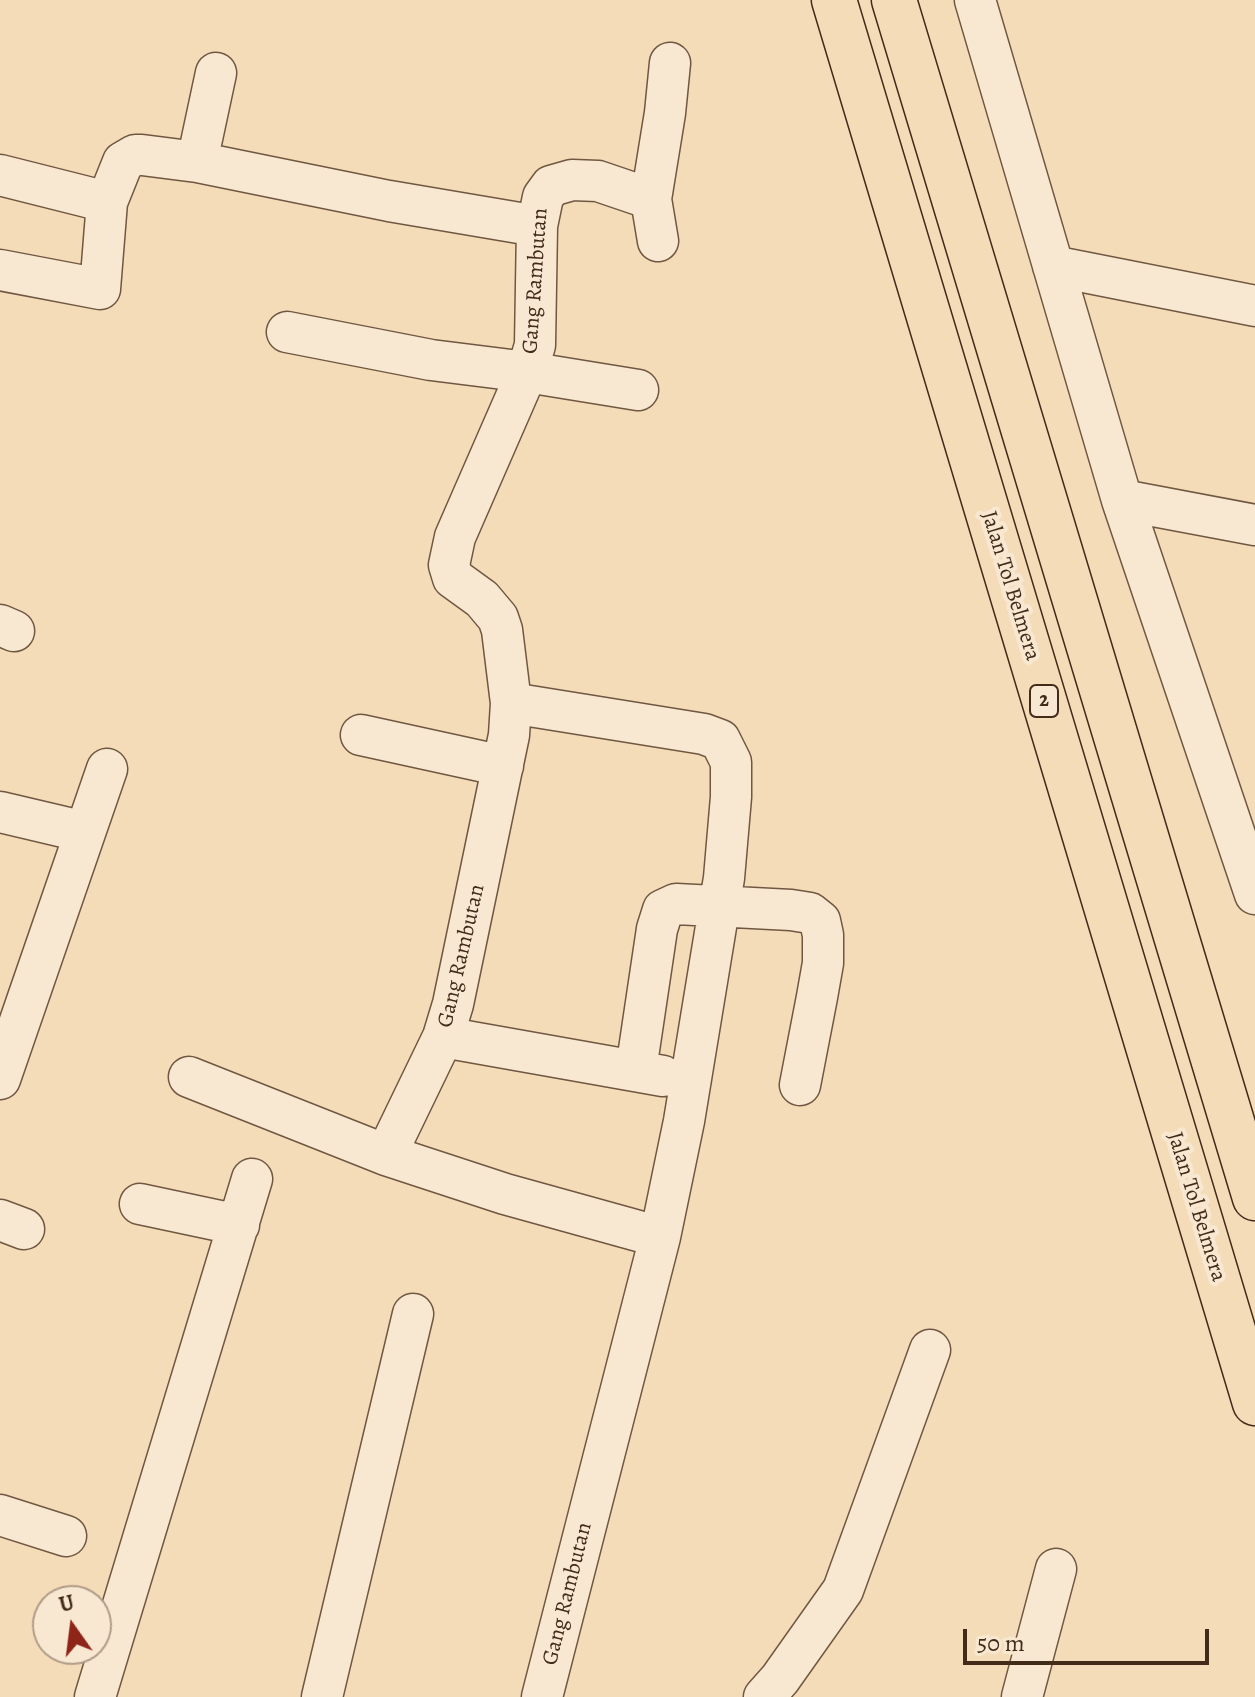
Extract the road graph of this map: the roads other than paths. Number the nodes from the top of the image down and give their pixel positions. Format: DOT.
graph roads {
  1 [pos="834,0"];
  2 [pos="894,0"];
  3 [pos="975,0"];
  4 [pos="670,63"];
  5 [pos="216,73"];
  6 [pos="197,162"];
  7 [pos="0,175"];
  8 [pos="651,199"];
  9 [pos="107,202"];
  10 [pos="537,226"];
  11 [pos="658,241"];
  12 [pos="1053,266"];
  13 [pos="0,270"];
  14 [pos="1255,306"];
  15 [pos="287,332"];
  16 [pos="527,372"];
  17 [pos="638,390"];
  18 [pos="1122,500"];
  19 [pos="1255,525"];
  20 [pos="511,703"];
  21 [pos="361,735"];
  22 [pos="503,766"];
  23 [pos="107,769"];
  24 [pos="0,812"];
  25 [pos="85,832"];
  26 [pos="1253,884"];
  27 [pos="719,908"];
  28 [pos="443,1037"];
  29 [pos="636,1070"];
  30 [pos="189,1077"];
  31 [pos="0,1079"];
  32 [pos="691,1081"];
  33 [pos="800,1085"];
  34 [pos="386,1155"];
  35 [pos="252,1179"];
  36 [pos="1255,1198"];
  37 [pos="140,1204"];
  38 [pos="239,1225"];
  39 [pos="660,1237"];
  40 [pos="413,1314"];
  41 [pos="930,1350"];
  42 [pos="1255,1403"];
  43 [pos="0,1515"];
  44 [pos="66,1536"];
  45 [pos="1056,1569"];
  46 [pos="95,1697"];
  47 [pos="322,1697"];
  48 [pos="542,1697"];
  49 [pos="764,1697"];
  50 [pos="1022,1697"];
  1 -- 42 [label="highway, Jalan Tol Belmera / 2"];
  2 -- 36 [label="highway"];
  3 -- 12 [label="street"];
  4 -- 8 [label="street"];
  5 -- 6 [label="street"];
  6 -- 9 [label="street"];
  6 -- 10 [label="street"];
  7 -- 9 [label="street"];
  8 -- 10 [label="street, Gang Rambutan"];
  8 -- 11 [label="street"];
  9 -- 13 [label="street"];
  10 -- 16 [label="street, Gang Rambutan"];
  12 -- 14 [label="street"];
  12 -- 18 [label="street"];
  15 -- 16 [label="street"];
  16 -- 17 [label="street"];
  16 -- 20 [label="street, Gang Rambutan"];
  18 -- 19 [label="street"];
  18 -- 26 [label="street"];
  20 -- 22 [label="street, Gang Rambutan"];
  20 -- 27 [label="street"];
  21 -- 22 [label="street"];
  22 -- 28 [label="street, Gang Rambutan"];
  23 -- 25 [label="street"];
  24 -- 25 [label="street"];
  25 -- 31 [label="street"];
  27 -- 29 [label="street"];
  27 -- 32 [label="street"];
  27 -- 33 [label="street"];
  28 -- 29 [label="street, Gang Rambutan"];
  28 -- 34 [label="street"];
  29 -- 32 [label="street, Gang Rambutan"];
  30 -- 34 [label="street"];
  32 -- 39 [label="street, Gang Rambutan"];
  34 -- 39 [label="street"];
  35 -- 38 [label="street"];
  37 -- 38 [label="street"];
  38 -- 46 [label="street"];
  39 -- 48 [label="street, Gang Rambutan"];
  40 -- 47 [label="street"];
  41 -- 49 [label="street"];
  43 -- 44 [label="street"];
  45 -- 50 [label="street"];
}
